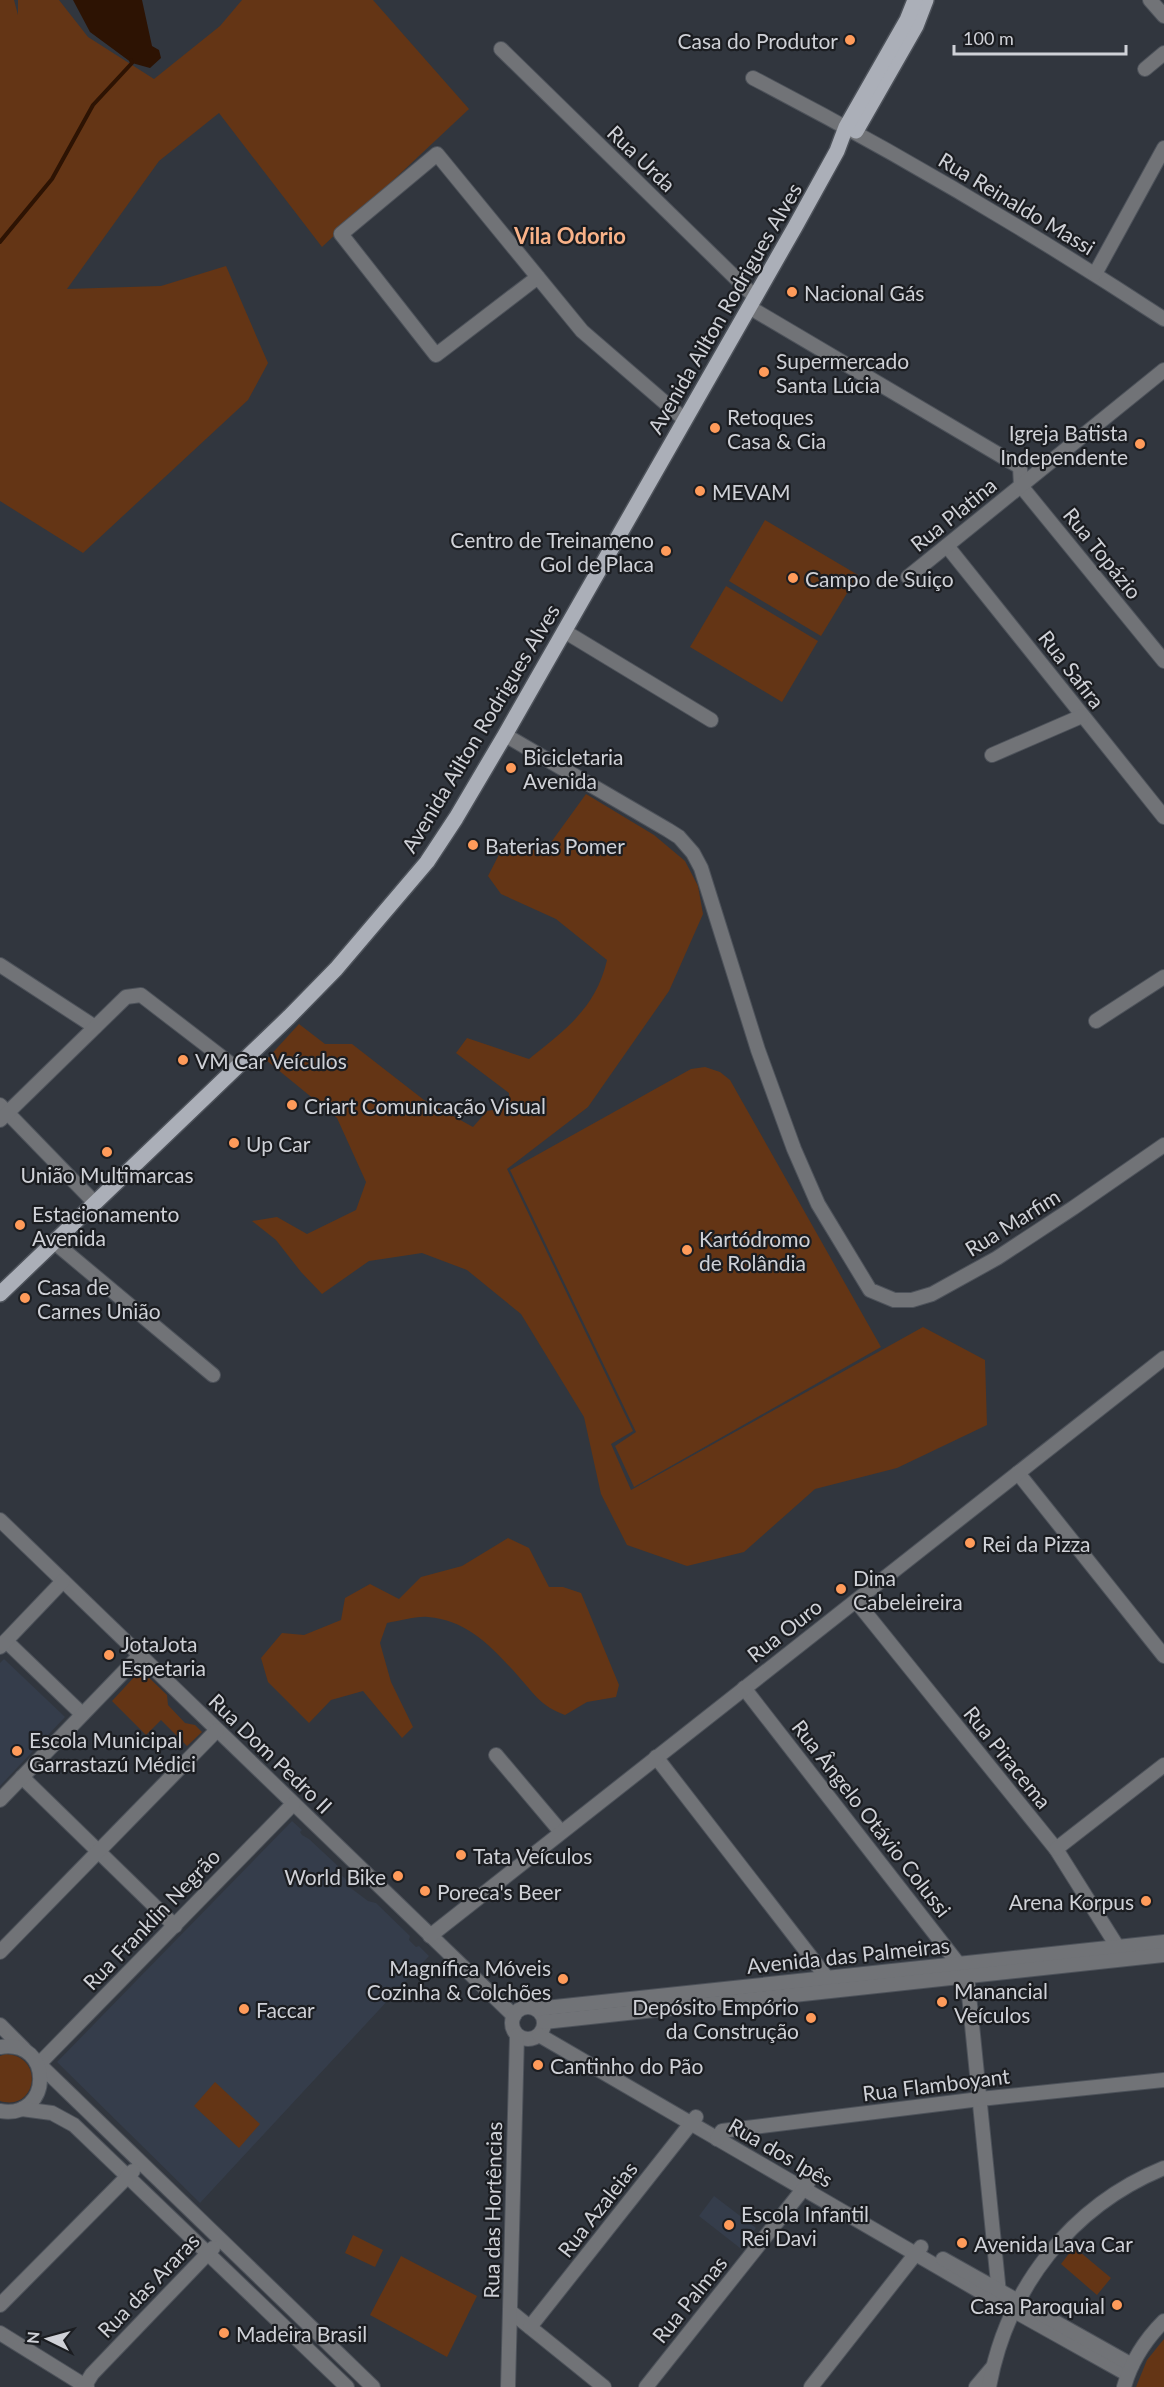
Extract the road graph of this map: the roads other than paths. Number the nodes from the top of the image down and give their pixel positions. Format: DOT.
graph roads {
  1 [pos="915,0"];
  2 [pos="926,0"];
  3 [pos="1150,0"];
  4 [pos="1164,16"];
  5 [pos="501,49"];
  6 [pos="1164,53"];
  7 [pos="1145,69"];
  8 [pos="753,78"];
  9 [pos="851,129"];
  10 [pos="1164,148"];
  11 [pos="1095,274"];
  12 [pos="538,277"];
  13 [pos="752,302"];
  14 [pos="1164,320"];
  15 [pos="1164,370"];
  16 [pos="685,420"];
  17 [pos="1020,467"];
  18 [pos="1034,475"];
  19 [pos="1021,486"];
  20 [pos="947,546"];
  21 [pos="908,577"];
  22 [pos="564,631"];
  23 [pos="1164,636"];
  24 [pos="1152,646"];
  25 [pos="1164,661"];
  26 [pos="1082,716"];
  27 [pos="711,720"];
  28 [pos="505,735"];
  29 [pos="992,755"];
  30 [pos="1164,817"];
  31 [pos="0,965"];
  32 [pos="1164,977"];
  33 [pos="1096,1021"];
  34 [pos="95,1027"];
  35 [pos="236,1068"];
  36 [pos="3,1113"];
  37 [pos="1164,1145"];
  38 [pos="94,1203"];
  39 [pos="54,1242"];
  40 [pos="0,1294"];
  41 [pos="1164,1358"];
  42 [pos="213,1375"];
  43 [pos="1018,1473"];
  44 [pos="0,1520"];
  45 [pos="63,1581"];
  46 [pos="856,1601"];
  47 [pos="3,1644"];
  48 [pos="140,1655"];
  49 [pos="1164,1656"];
  50 [pos="744,1688"];
  51 [pos="82,1714"];
  52 [pos="217,1730"];
  53 [pos="496,1755"];
  54 [pos="656,1757"];
  55 [pos="1164,1765"];
  56 [pos="22,1777"];
  57 [pos="0,1800"];
  58 [pos="293,1804"];
  59 [pos="561,1832"];
  60 [pos="1056,1849"];
  61 [pos="99,1851"];
  62 [pos="175,1926"];
  63 [pos="430,1936"];
  64 [pos="1164,1942"];
  65 [pos="1118,1947"];
  66 [pos="0,1952"];
  67 [pos="1164,1955"];
  68 [pos="964,1969"];
  69 [pos="832,1983"];
  70 [pos="536,2009"];
  71 [pos="514,2016"];
  72 [pos="0,2025"];
  73 [pos="542,2029"];
  74 [pos="517,2034"];
  75 [pos="0,2047"];
  76 [pos="25,2051"];
  77 [pos="39,2064"];
  78 [pos="1164,2080"];
  79 [pos="980,2099"];
  80 [pos="19,2110"];
  81 [pos="0,2111"];
  82 [pos="693,2120"];
  83 [pos="0,2124"];
  84 [pos="720,2135"];
  85 [pos="141,2163"];
  86 [pos="1164,2168"];
  87 [pos="128,2176"];
  88 [pos="806,2185"];
  89 [pos="221,2240"];
  90 [pos="919,2250"];
  91 [pos="208,2253"];
  92 [pos="999,2297"];
  93 [pos="0,2305"];
  94 [pos="1015,2306"];
  95 [pos="511,2312"];
  96 [pos="1164,2321"];
  97 [pos="530,2327"];
  98 [pos="0,2333"];
  99 [pos="993,2366"];
  100 [pos="1128,2375"];
  101 [pos="85,2386"];
  102 [pos="347,2387"];
  103 [pos="373,2387"];
  104 [pos="508,2387"];
  105 [pos="604,2387"];
  106 [pos="645,2387"];
  107 [pos="811,2387"];
  108 [pos="976,2387"];
  109 [pos="989,2387"];
  1 -- 9 [label="main road, Avenida Ailton Rodrigues Alves"];
  2 -- 9 [label="main road, Avenida Ailton Rodrigues Alves"];
  3 -- 4 [label="street"];
  5 -- 13 [label="street, Rua Urda"];
  6 -- 7 [label="street"];
  8 -- 9 [label="street, Rua Reinaldo Massi"];
  9 -- 11 [label="street, Rua Reinaldo Massi"];
  9 -- 13 [label="main road, Avenida Ailton Rodrigues Alves"];
  10 -- 11 [label="street"];
  11 -- 14 [label="street, Rua Reinaldo Massi"];
  12 -- 12 [label="street"];
  12 -- 16 [label="street"];
  13 -- 16 [label="main road, Avenida Ailton Rodrigues Alves"];
  13 -- 17 [label="street"];
  15 -- 18 [label="street, Rua Platina"];
  16 -- 22 [label="main road, Avenida Ailton Rodrigues Alves"];
  17 -- 18 [label="street"];
  17 -- 19 [label="street"];
  18 -- 19 [label="street, Rua Platina"];
  19 -- 20 [label="street, Rua Platina"];
  19 -- 24 [label="street, Rua Topázio"];
  20 -- 21 [label="street, Rua Platina"];
  20 -- 26 [label="street, Rua Safira"];
  22 -- 27 [label="street"];
  22 -- 28 [label="main road, Avenida Ailton Rodrigues Alves"];
  23 -- 24 [label="street"];
  24 -- 25 [label="street, Rua Topázio"];
  26 -- 29 [label="street"];
  26 -- 30 [label="street, Rua Safira"];
  28 -- 35 [label="main road, Avenida Ailton Rodrigues Alves"];
  28 -- 37 [label="street, Rua Marfim"];
  31 -- 34 [label="street"];
  32 -- 33 [label="street"];
  34 -- 35 [label="street"];
  34 -- 36 [label="street"];
  35 -- 38 [label="main road, Avenida Ailton Rodrigues Alves"];
  36 -- 38 [label="street"];
  38 -- 39 [label="main road, Avenida Ailton Rodrigues Alves"];
  39 -- 40 [label="main road, Avenida Ailton Rodrigues Alves"];
  39 -- 42 [label="street"];
  41 -- 43 [label="street, Rua Ouro"];
  43 -- 46 [label="street, Rua Ouro"];
  43 -- 49 [label="street"];
  44 -- 45 [label="street, Rua Dom Pedro II"];
  45 -- 47 [label="street"];
  45 -- 48 [label="street, Rua Dom Pedro II"];
  46 -- 50 [label="street, Rua Ouro"];
  46 -- 60 [label="street, Rua Piracema"];
  47 -- 51 [label="street"];
  48 -- 51 [label="street"];
  48 -- 52 [label="street, Rua Dom Pedro II"];
  50 -- 54 [label="street, Rua Ouro"];
  50 -- 68 [label="street, Rua Ângelo Otávio Colussi"];
  51 -- 56 [label="street"];
  52 -- 58 [label="street, Rua Dom Pedro II"];
  52 -- 61 [label="street"];
  53 -- 59 [label="street"];
  54 -- 59 [label="street, Rua Ouro"];
  54 -- 69 [label="street"];
  55 -- 60 [label="street"];
  56 -- 57 [label="street"];
  56 -- 61 [label="street"];
  58 -- 62 [label="street, Rua Franklin Negrão"];
  58 -- 63 [label="street, Rua Dom Pedro II"];
  59 -- 63 [label="street, Rua Ouro"];
  60 -- 65 [label="street, Rua Piracema"];
  61 -- 62 [label="street"];
  61 -- 66 [label="street"];
  62 -- 77 [label="street, Rua Franklin Negrão"];
  63 -- 71 [label="street, Rua Dom Pedro II"];
  64 -- 65 [label="street, Avenida das Palmeiras"];
  65 -- 68 [label="street, Avenida das Palmeiras"];
  67 -- 68 [label="street, Avenida das Palmeiras"];
  68 -- 69 [label="street, Avenida das Palmeiras"];
  68 -- 79 [label="street"];
  69 -- 70 [label="street, Avenida das Palmeiras"];
  69 -- 73 [label="street, Avenida das Palmeiras"];
  70 -- 71 [label="street"];
  70 -- 73 [label="street"];
  71 -- 74 [label="street"];
  72 -- 76 [label="street"];
  73 -- 74 [label="street"];
  73 -- 82 [label="street, Rua dos Ipês"];
  74 -- 95 [label="street, Rua das Hortências"];
  75 -- 76 [label="street"];
  76 -- 77 [label="street"];
  77 -- 80 [label="street"];
  77 -- 85 [label="street"];
  78 -- 79 [label="street, Rua Flamboyant"];
  79 -- 84 [label="street, Rua Flamboyant"];
  79 -- 92 [label="street"];
  80 -- 81 [label="street"];
  80 -- 83 [label="street"];
  80 -- 87 [label="street"];
  82 -- 84 [label="street, Rua dos Ipês"];
  82 -- 97 [label="street, Rua Azaleias"];
  84 -- 88 [label="street, Rua dos Ipês"];
  85 -- 87 [label="street"];
  85 -- 89 [label="street"];
  86 -- 94 [label="street"];
  87 -- 91 [label="street"];
  87 -- 93 [label="street"];
  88 -- 90 [label="street, Rua dos Ipês"];
  88 -- 106 [label="street, Rua Palmas"];
  89 -- 91 [label="street, Rua das Araras"];
  89 -- 103 [label="street"];
  90 -- 92 [label="street, Rua dos Ipês"];
  90 -- 107 [label="street"];
  91 -- 101 [label="street, Rua das Araras"];
  91 -- 102 [label="street"];
  92 -- 94 [label="street, Rua dos Ipês"];
  94 -- 99 [label="street"];
  94 -- 100 [label="street, Rua dos Ipês"];
  95 -- 97 [label="street"];
  95 -- 104 [label="street, Rua das Hortências"];
  96 -- 100 [label="street"];
  97 -- 105 [label="street"];
  98 -- 101 [label="street"];
  99 -- 108 [label="street"];
  99 -- 109 [label="street"];
}
